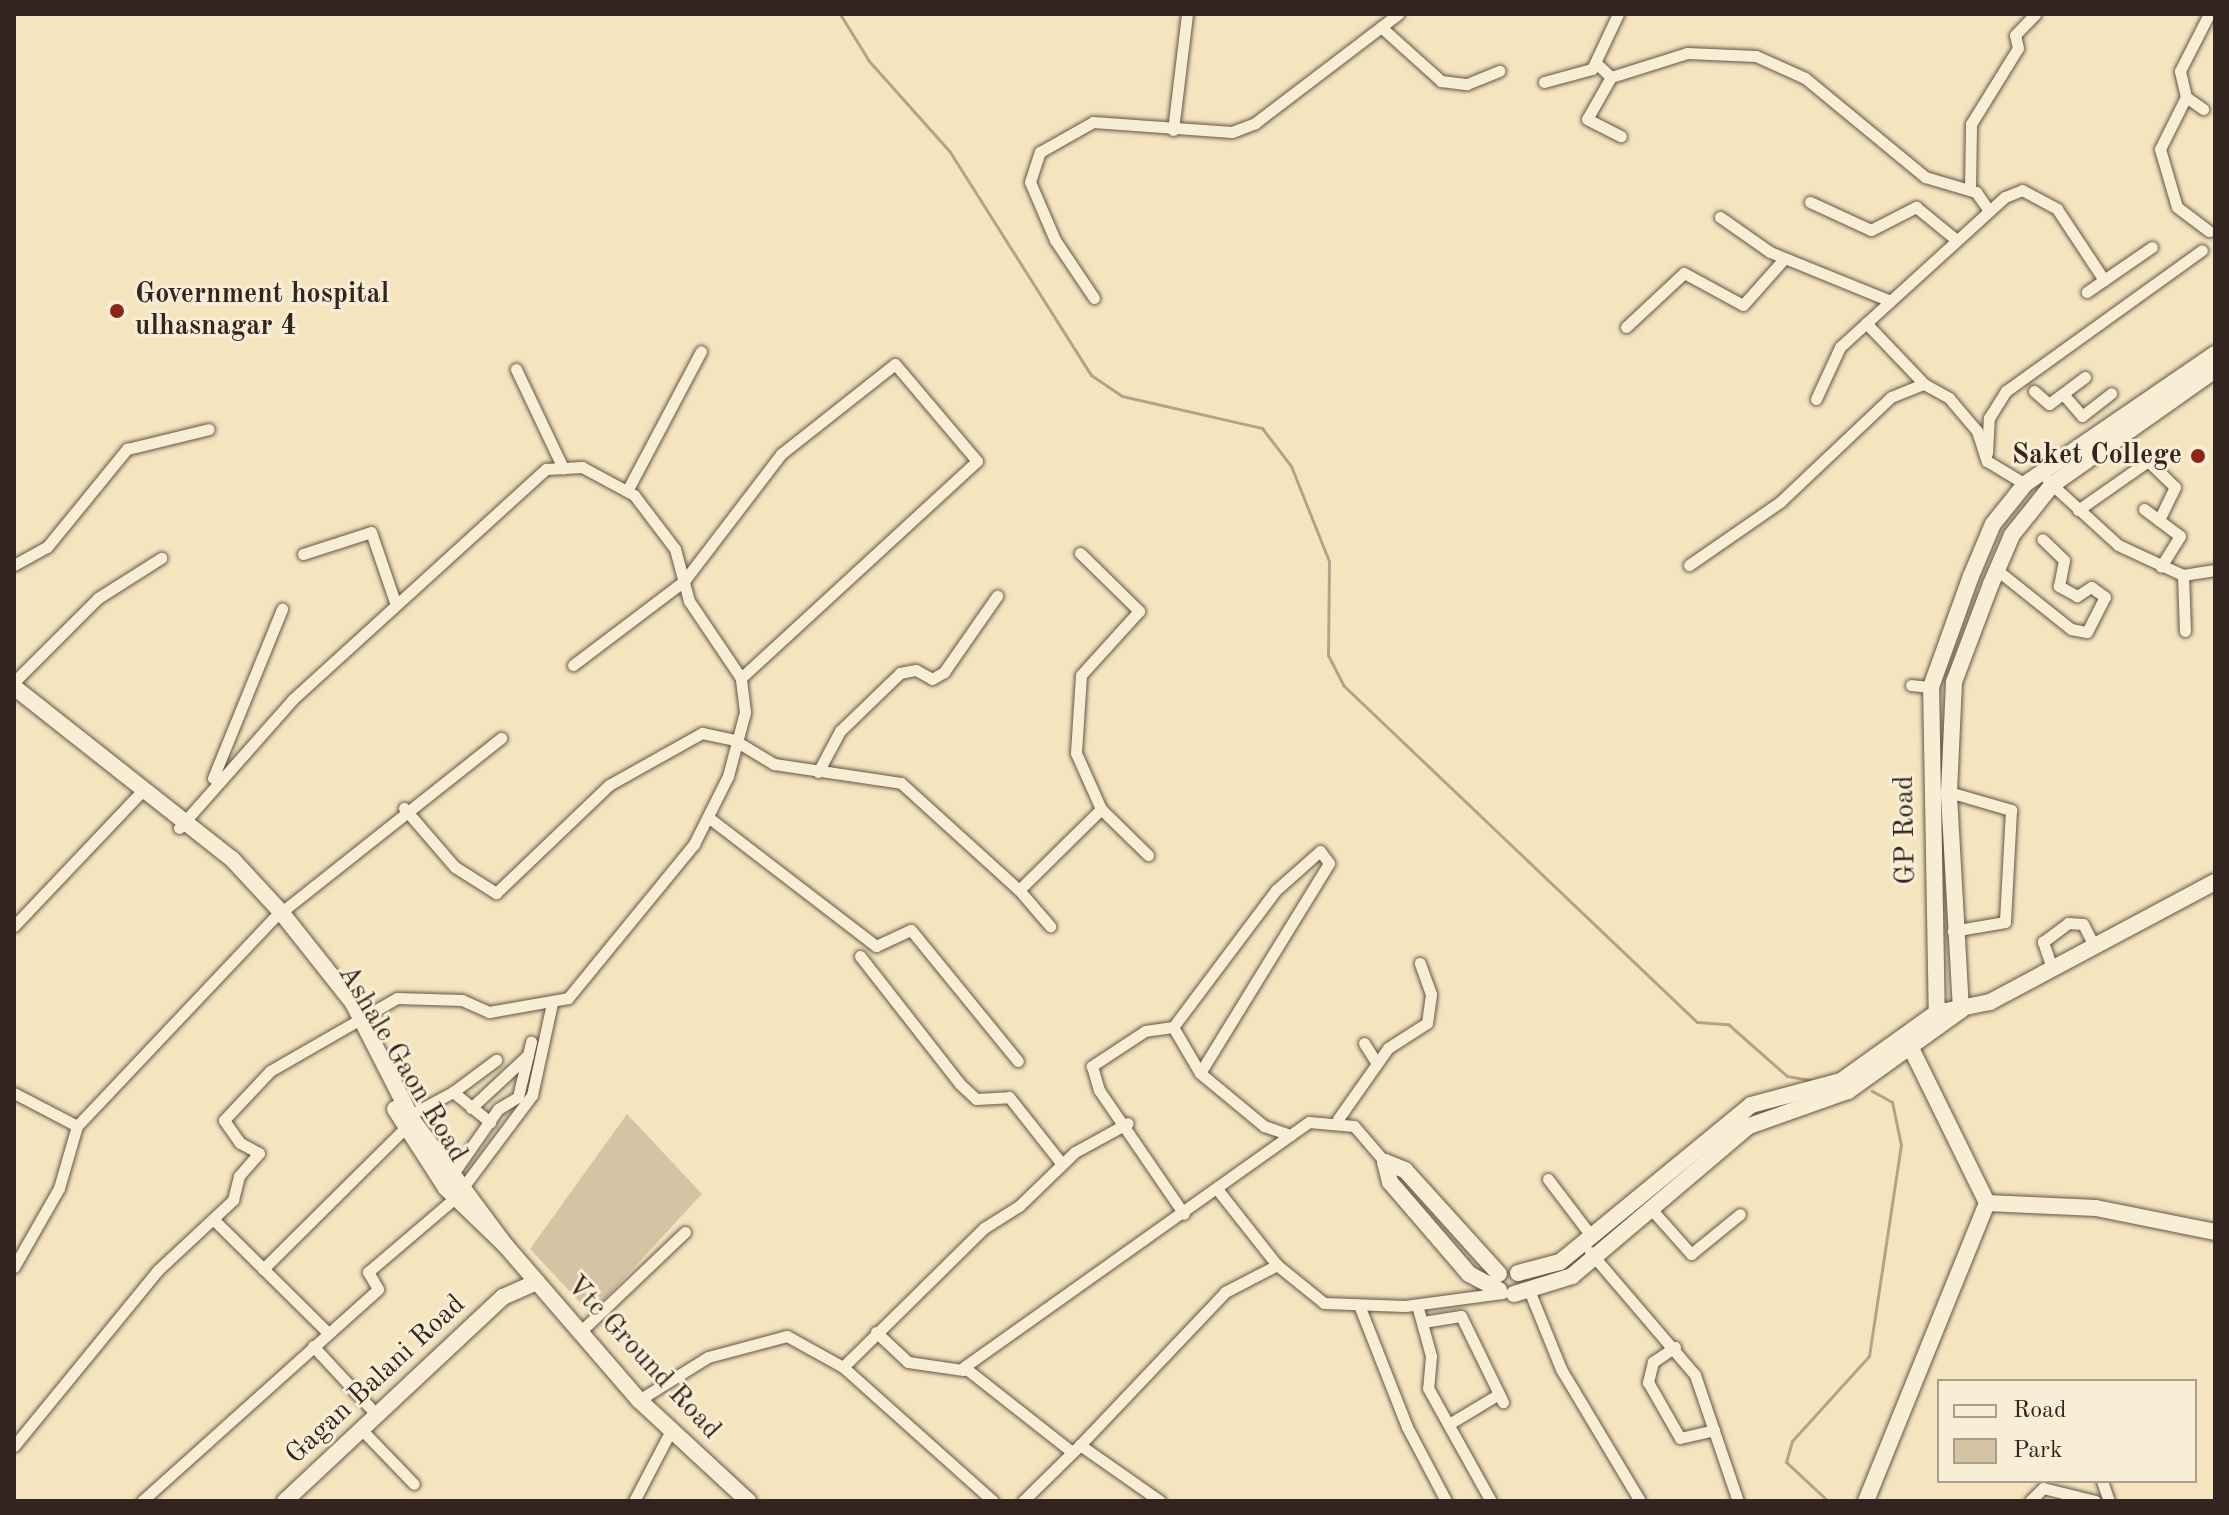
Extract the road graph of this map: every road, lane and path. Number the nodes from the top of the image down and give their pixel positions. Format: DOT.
graph roads {
  1 [pos="1187,14"];
  2 [pos="1398,14"];
  3 [pos="1618,14"];
  4 [pos="2035,14"];
  5 [pos="2209,14"];
  6 [pos="2215,19"];
  7 [pos="1381,27"];
  8 [pos="1597,64"];
  9 [pos="1500,71"];
  10 [pos="1611,77"];
  11 [pos="1544,82"];
  12 [pos="2186,97"];
  13 [pos="2203,109"];
  14 [pos="1173,130"];
  15 [pos="1621,136"];
  16 [pos="1970,190"];
  17 [pos="1810,202"];
  18 [pos="1987,208"];
  19 [pos="1720,217"];
  20 [pos="2209,231"];
  21 [pos="1954,238"];
  22 [pos="2152,247"];
  23 [pos="2202,250"];
  24 [pos="1784,259"];
  25 [pos="2104,280"];
  26 [pos="2087,292"];
  27 [pos="1094,298"];
  28 [pos="1888,300"];
  29 [pos="1866,323"];
  30 [pos="1626,327"];
  31 [pos="701,351"];
  32 [pos="2213,364"];
  33 [pos="516,369"];
  34 [pos="2085,377"];
  35 [pos="1924,384"];
  36 [pos="2034,391"];
  37 [pos="2111,393"];
  38 [pos="2063,394"];
  39 [pos="1816,399"];
  40 [pos="2091,409"];
  41 [pos="2105,426"];
  42 [pos="209,429"];
  43 [pos="1987,461"];
  44 [pos="563,468"];
  45 [pos="2032,478"];
  46 [pos="2052,485"];
  47 [pos="627,491"];
  48 [pos="2144,509"];
  49 [pos="2078,510"];
  50 [pos="2159,520"];
  51 [pos="2042,539"];
  52 [pos="1080,553"];
  53 [pos="303,554"];
  54 [pos="161,558"];
  55 [pos="14,565"];
  56 [pos="1689,565"];
  57 [pos="2161,566"];
  58 [pos="2215,570"];
  59 [pos="2183,575"];
  60 [pos="1971,576"];
  61 [pos="1994,577"];
  62 [pos="684,581"];
  63 [pos="997,596"];
  64 [pos="395,602"];
  65 [pos="282,609"];
  66 [pos="2185,631"];
  67 [pos="1947,635"];
  68 [pos="1969,641"];
  69 [pos="573,665"];
  70 [pos="741,678"];
  71 [pos="14,684"];
  72 [pos="1911,685"];
  73 [pos="1931,687"];
  74 [pos="14,695"];
  75 [pos="501,738"];
  76 [pos="734,740"];
  77 [pos="818,772"];
  78 [pos="142,792"];
  79 [pos="1949,792"];
  80 [pos="205,796"];
  81 [pos="404,808"];
  82 [pos="1101,809"];
  83 [pos="708,817"];
  84 [pos="182,824"];
  85 [pos="1148,855"];
  86 [pos="2215,882"];
  87 [pos="1019,890"];
  88 [pos="278,915"];
  89 [pos="14,926"];
  90 [pos="1050,926"];
  91 [pos="1953,931"];
  92 [pos="2094,946"];
  93 [pos="860,956"];
  94 [pos="1420,963"];
  95 [pos="2052,968"];
  96 [pos="552,1003"];
  97 [pos="1961,1010"];
  98 [pos="1937,1020"];
  99 [pos="361,1025"];
  100 [pos="1173,1027"];
  101 [pos="1908,1040"];
  102 [pos="531,1042"];
  103 [pos="1364,1043"];
  104 [pos="528,1055"];
  105 [pos="496,1060"];
  106 [pos="1018,1061"];
  107 [pos="1376,1062"];
  108 [pos="1200,1073"];
  109 [pos="453,1092"];
  110 [pos="14,1093"];
  111 [pos="471,1108"];
  112 [pos="1739,1112"];
  113 [pos="1338,1119"];
  114 [pos="407,1122"];
  115 [pos="490,1122"];
  116 [pos="1128,1123"];
  117 [pos="77,1126"];
  118 [pos="1749,1126"];
  119 [pos="1290,1135"];
  120 [pos="1385,1162"];
  121 [pos="1062,1164"];
  122 [pos="1548,1179"];
  123 [pos="457,1187"];
  124 [pos="1217,1189"];
  125 [pos="1633,1202"];
  126 [pos="1987,1203"];
  127 [pos="1649,1213"];
  128 [pos="1184,1214"];
  129 [pos="1740,1214"];
  130 [pos="215,1221"];
  131 [pos="685,1232"];
  132 [pos="2215,1232"];
  133 [pos="1588,1241"];
  134 [pos="506,1246"];
  135 [pos="1596,1258"];
  136 [pos="519,1262"];
  137 [pos="1277,1265"];
  138 [pos="14,1267"];
  139 [pos="263,1269"];
  140 [pos="537,1282"];
  141 [pos="1509,1289"];
  142 [pos="503,1297"];
  143 [pos="1359,1305"];
  144 [pos="1417,1305"];
  145 [pos="1423,1322"];
  146 [pos="580,1332"];
  147 [pos="876,1332"];
  148 [pos="328,1333"];
  149 [pos="313,1346"];
  150 [pos="1675,1347"];
  151 [pos="843,1367"];
  152 [pos="963,1370"];
  153 [pos="639,1400"];
  154 [pos="377,1415"];
  155 [pos="1449,1424"];
  156 [pos="361,1429"];
  157 [pos="1714,1430"];
  158 [pos="670,1432"];
  159 [pos="14,1446"];
  160 [pos="1076,1448"];
  161 [pos="414,1484"];
  162 [pos="1867,1499"];
  163 [pos="142,1501"];
  164 [pos="285,1501"];
  165 [pos="634,1501"];
  166 [pos="748,1501"];
  167 [pos="993,1501"];
  168 [pos="1023,1501"];
  169 [pos="1160,1501"];
  170 [pos="1446,1501"];
  171 [pos="1491,1501"];
  172 [pos="1640,1501"];
  173 [pos="1738,1501"];
  174 [pos="2030,1501"];
  175 [pos="2095,1501"];
  1 -- 14 [label="street"];
  2 -- 7 [label="street"];
  3 -- 8 [label="street"];
  4 -- 16 [label="street"];
  5 -- 6 [label="street"];
  5 -- 12 [label="street"];
  7 -- 9 [label="street"];
  7 -- 14 [label="street"];
  8 -- 10 [label="street"];
  8 -- 11 [label="street"];
  10 -- 15 [label="street"];
  10 -- 16 [label="street"];
  12 -- 13 [label="street"];
  12 -- 20 [label="street"];
  14 -- 27 [label="street"];
  16 -- 18 [label="street"];
  17 -- 21 [label="street"];
  18 -- 21 [label="street"];
  18 -- 25 [label="street"];
  19 -- 24 [label="street"];
  21 -- 28 [label="street"];
  22 -- 25 [label="street"];
  23 -- 43 [label="street"];
  24 -- 28 [label="street"];
  24 -- 30 [label="street"];
  25 -- 26 [label="street"];
  28 -- 29 [label="street"];
  29 -- 35 [label="street"];
  29 -- 39 [label="street"];
  31 -- 47 [label="street"];
  32 -- 41 [label="street, GP Road"];
  32 -- 46 [label="street, GP Road"];
  33 -- 44 [label="street"];
  34 -- 38 [label="street"];
  35 -- 43 [label="street"];
  35 -- 56 [label="street"];
  36 -- 38 [label="street"];
  37 -- 40 [label="street"];
  38 -- 40 [label="street"];
  40 -- 41 [label="street"];
  41 -- 45 [label="street, GP Road"];
  42 -- 55 [label="street"];
  43 -- 45 [label="street"];
  44 -- 47 [label="street"];
  44 -- 64 [label="street"];
  45 -- 46 [label="street"];
  45 -- 60 [label="street, GP Road"];
  46 -- 49 [label="street"];
  46 -- 61 [label="street, GP Road"];
  47 -- 62 [label="street"];
  48 -- 50 [label="street"];
  49 -- 50 [label="street"];
  49 -- 57 [label="street"];
  50 -- 57 [label="street"];
  51 -- 61 [label="street"];
  52 -- 82 [label="street"];
  53 -- 64 [label="street"];
  54 -- 71 [label="street"];
  57 -- 59 [label="street"];
  58 -- 59 [label="street"];
  59 -- 66 [label="street"];
  60 -- 61 [label="street"];
  60 -- 67 [label="street, GP Road"];
  61 -- 68 [label="street, GP Road"];
  62 -- 69 [label="street"];
  62 -- 70 [label="street"];
  62 -- 70 [label="street"];
  63 -- 77 [label="street"];
  64 -- 80 [label="street"];
  65 -- 80 [label="street"];
  67 -- 68 [label="street"];
  67 -- 73 [label="street, GP Road"];
  68 -- 79 [label="street, GP Road"];
  70 -- 76 [label="street"];
  71 -- 78 [label="street, Ashale Gaon Road"];
  72 -- 73 [label="street"];
  73 -- 98 [label="street, GP Road"];
  74 -- 78 [label="street, Ashale Gaon Road"];
  75 -- 81 [label="street"];
  76 -- 77 [label="street"];
  76 -- 81 [label="street"];
  76 -- 83 [label="street"];
  77 -- 87 [label="street"];
  78 -- 84 [label="street, Ashale Gaon Road"];
  78 -- 89 [label="street"];
  79 -- 91 [label="street, GP Road"];
  79 -- 91 [label="street"];
  80 -- 84 [label="street"];
  81 -- 88 [label="street"];
  82 -- 85 [label="street"];
  82 -- 87 [label="street"];
  83 -- 96 [label="street"];
  83 -- 106 [label="street"];
  84 -- 88 [label="street, Ashale Gaon Road"];
  86 -- 92 [label="street"];
  87 -- 90 [label="street"];
  88 -- 99 [label="street, Ashale Gaon Road"];
  88 -- 117 [label="street"];
  91 -- 97 [label="street, GP Road"];
  92 -- 95 [label="street"];
  92 -- 95 [label="street"];
  93 -- 121 [label="street"];
  94 -- 107 [label="street"];
  95 -- 97 [label="street"];
  96 -- 99 [label="street"];
  96 -- 123 [label="street"];
  97 -- 98 [label="street"];
  98 -- 101 [label="street"];
  99 -- 114 [label="street, Ashale Gaon Road"];
  99 -- 130 [label="street"];
  100 -- 108 [label="street"];
  100 -- 108 [label="street"];
  100 -- 116 [label="street"];
  101 -- 112 [label="street"];
  101 -- 118 [label="street"];
  101 -- 126 [label="street"];
  102 -- 104 [label="street"];
  103 -- 107 [label="street"];
  104 -- 111 [label="street"];
  104 -- 115 [label="street"];
  105 -- 109 [label="street"];
  107 -- 113 [label="street"];
  108 -- 119 [label="street"];
  109 -- 111 [label="street"];
  109 -- 114 [label="street"];
  110 -- 117 [label="street"];
  111 -- 115 [label="street"];
  112 -- 118 [label="street"];
  112 -- 125 [label="street"];
  113 -- 119 [label="street"];
  113 -- 120 [label="street"];
  114 -- 123 [label="street, Ashale Gaon Road"];
  114 -- 123 [label="street, Ashale Gaon Road"];
  114 -- 139 [label="street"];
  115 -- 123 [label="street"];
  116 -- 121 [label="street"];
  116 -- 128 [label="street"];
  117 -- 138 [label="street"];
  118 -- 127 [label="street"];
  119 -- 124 [label="street"];
  120 -- 141 [label="street"];
  121 -- 147 [label="street"];
  122 -- 133 [label="street"];
  123 -- 134 [label="street, Ashale Gaon Road"];
  123 -- 148 [label="street"];
  124 -- 128 [label="street"];
  124 -- 137 [label="street"];
  125 -- 127 [label="street"];
  125 -- 133 [label="street"];
  126 -- 132 [label="street"];
  126 -- 162 [label="street"];
  127 -- 129 [label="street"];
  127 -- 135 [label="street"];
  128 -- 152 [label="street"];
  130 -- 139 [label="street"];
  130 -- 159 [label="street"];
  131 -- 146 [label="street"];
  133 -- 135 [label="street"];
  133 -- 141 [label="street"];
  134 -- 136 [label="street, Vtc Ground Road"];
  135 -- 141 [label="street"];
  135 -- 150 [label="street"];
  136 -- 140 [label="street, Vtc Ground Road"];
  136 -- 142 [label="street, Gagan Balani Road"];
  137 -- 143 [label="street"];
  137 -- 160 [label="street"];
  139 -- 148 [label="street"];
  140 -- 142 [label="street, Gagan Balani Road"];
  140 -- 146 [label="street, Vtc Ground Road"];
  141 -- 144 [label="street"];
  141 -- 172 [label="street"];
  142 -- 154 [label="street, Gagan Balani Road"];
  143 -- 144 [label="street"];
  143 -- 170 [label="street"];
  144 -- 145 [label="street"];
  145 -- 155 [label="street"];
  145 -- 155 [label="street"];
  146 -- 153 [label="street, Vtc Ground Road"];
  147 -- 151 [label="street"];
  147 -- 152 [label="street"];
  148 -- 149 [label="street"];
  149 -- 154 [label="street"];
  149 -- 163 [label="street"];
  150 -- 157 [label="street"];
  150 -- 157 [label="street"];
  151 -- 153 [label="street"];
  151 -- 167 [label="street"];
  152 -- 160 [label="street"];
  153 -- 158 [label="street, Vtc Ground Road"];
  154 -- 156 [label="street, Gagan Balani Road"];
  155 -- 171 [label="street"];
  156 -- 161 [label="street"];
  156 -- 164 [label="street, Gagan Balani Road"];
  157 -- 173 [label="street"];
  158 -- 165 [label="street"];
  158 -- 166 [label="street, Vtc Ground Road"];
  160 -- 168 [label="street"];
  160 -- 169 [label="street"];
  174 -- 175 [label="street"];
}
